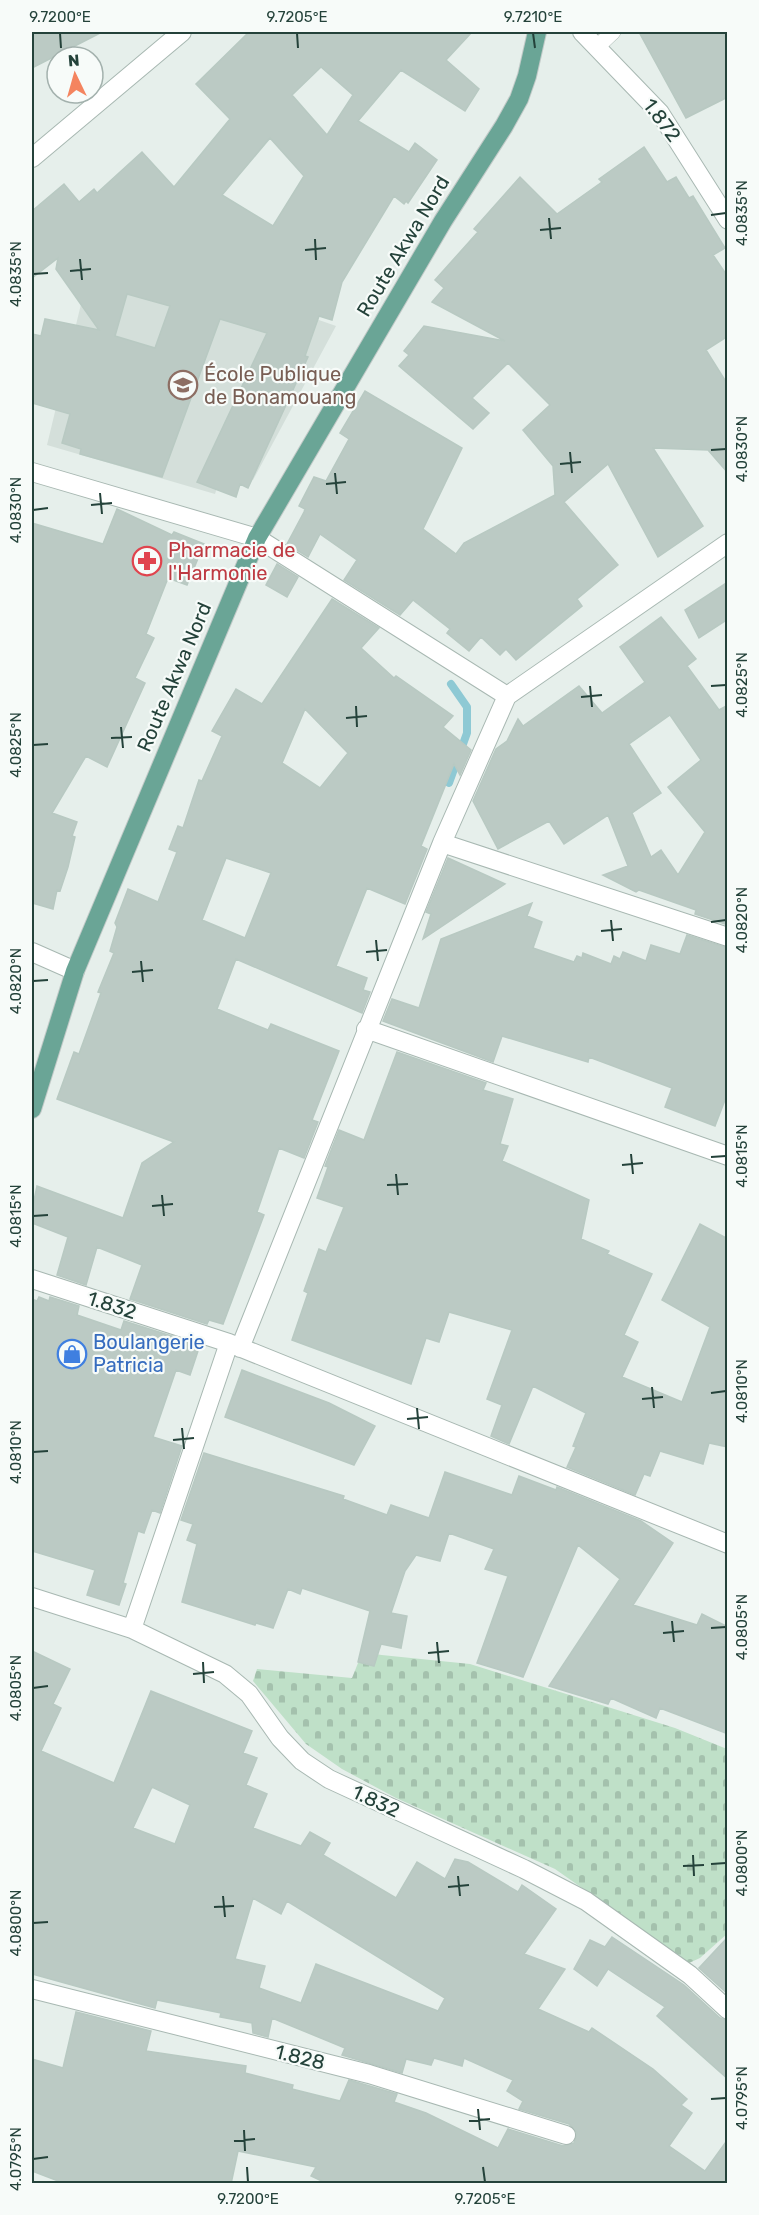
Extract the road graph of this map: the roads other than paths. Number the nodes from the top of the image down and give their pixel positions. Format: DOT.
graph roads {
  1 [pos="182,32"];
  2 [pos="537,32"];
  3 [pos="582,32"];
  4 [pos="614,32"];
  5 [pos="597,46"];
  6 [pos="32,158"];
  7 [pos="728,220"];
  8 [pos="32,472"];
  9 [pos="257,538"];
  10 [pos="728,543"];
  11 [pos="507,696"];
  12 [pos="442,843"];
  13 [pos="728,937"];
  14 [pos="32,952"];
  15 [pos="75,971"];
  16 [pos="366,1029"];
  17 [pos="32,1109"];
  18 [pos="728,1156"];
  19 [pos="32,1279"];
  20 [pos="234,1346"];
  21 [pos="728,1544"];
  22 [pos="32,1597"];
  23 [pos="132,1629"];
  24 [pos="32,1989"];
  25 [pos="728,2010"];
  26 [pos="566,2135"];
  1 -- 6 [label="street"];
  2 -- 9 [label="main road, Route Akwa Nord"];
  3 -- 5 [label="street, 1.872"];
  4 -- 5 [label="lane"];
  5 -- 7 [label="street, 1.872"];
  8 -- 9 [label="street"];
  9 -- 11 [label="street"];
  9 -- 15 [label="main road, Route Akwa Nord"];
  10 -- 11 [label="street"];
  11 -- 12 [label="street"];
  12 -- 13 [label="street"];
  12 -- 16 [label="street"];
  14 -- 15 [label="street"];
  15 -- 17 [label="main road, Route Akwa Nord"];
  16 -- 18 [label="street"];
  16 -- 20 [label="street"];
  19 -- 20 [label="street, 1.832"];
  20 -- 21 [label="street, 1.832"];
  20 -- 23 [label="street"];
  22 -- 23 [label="street, 1.832"];
  23 -- 25 [label="street, 1.832"];
  24 -- 26 [label="street, 1.828"];
}
